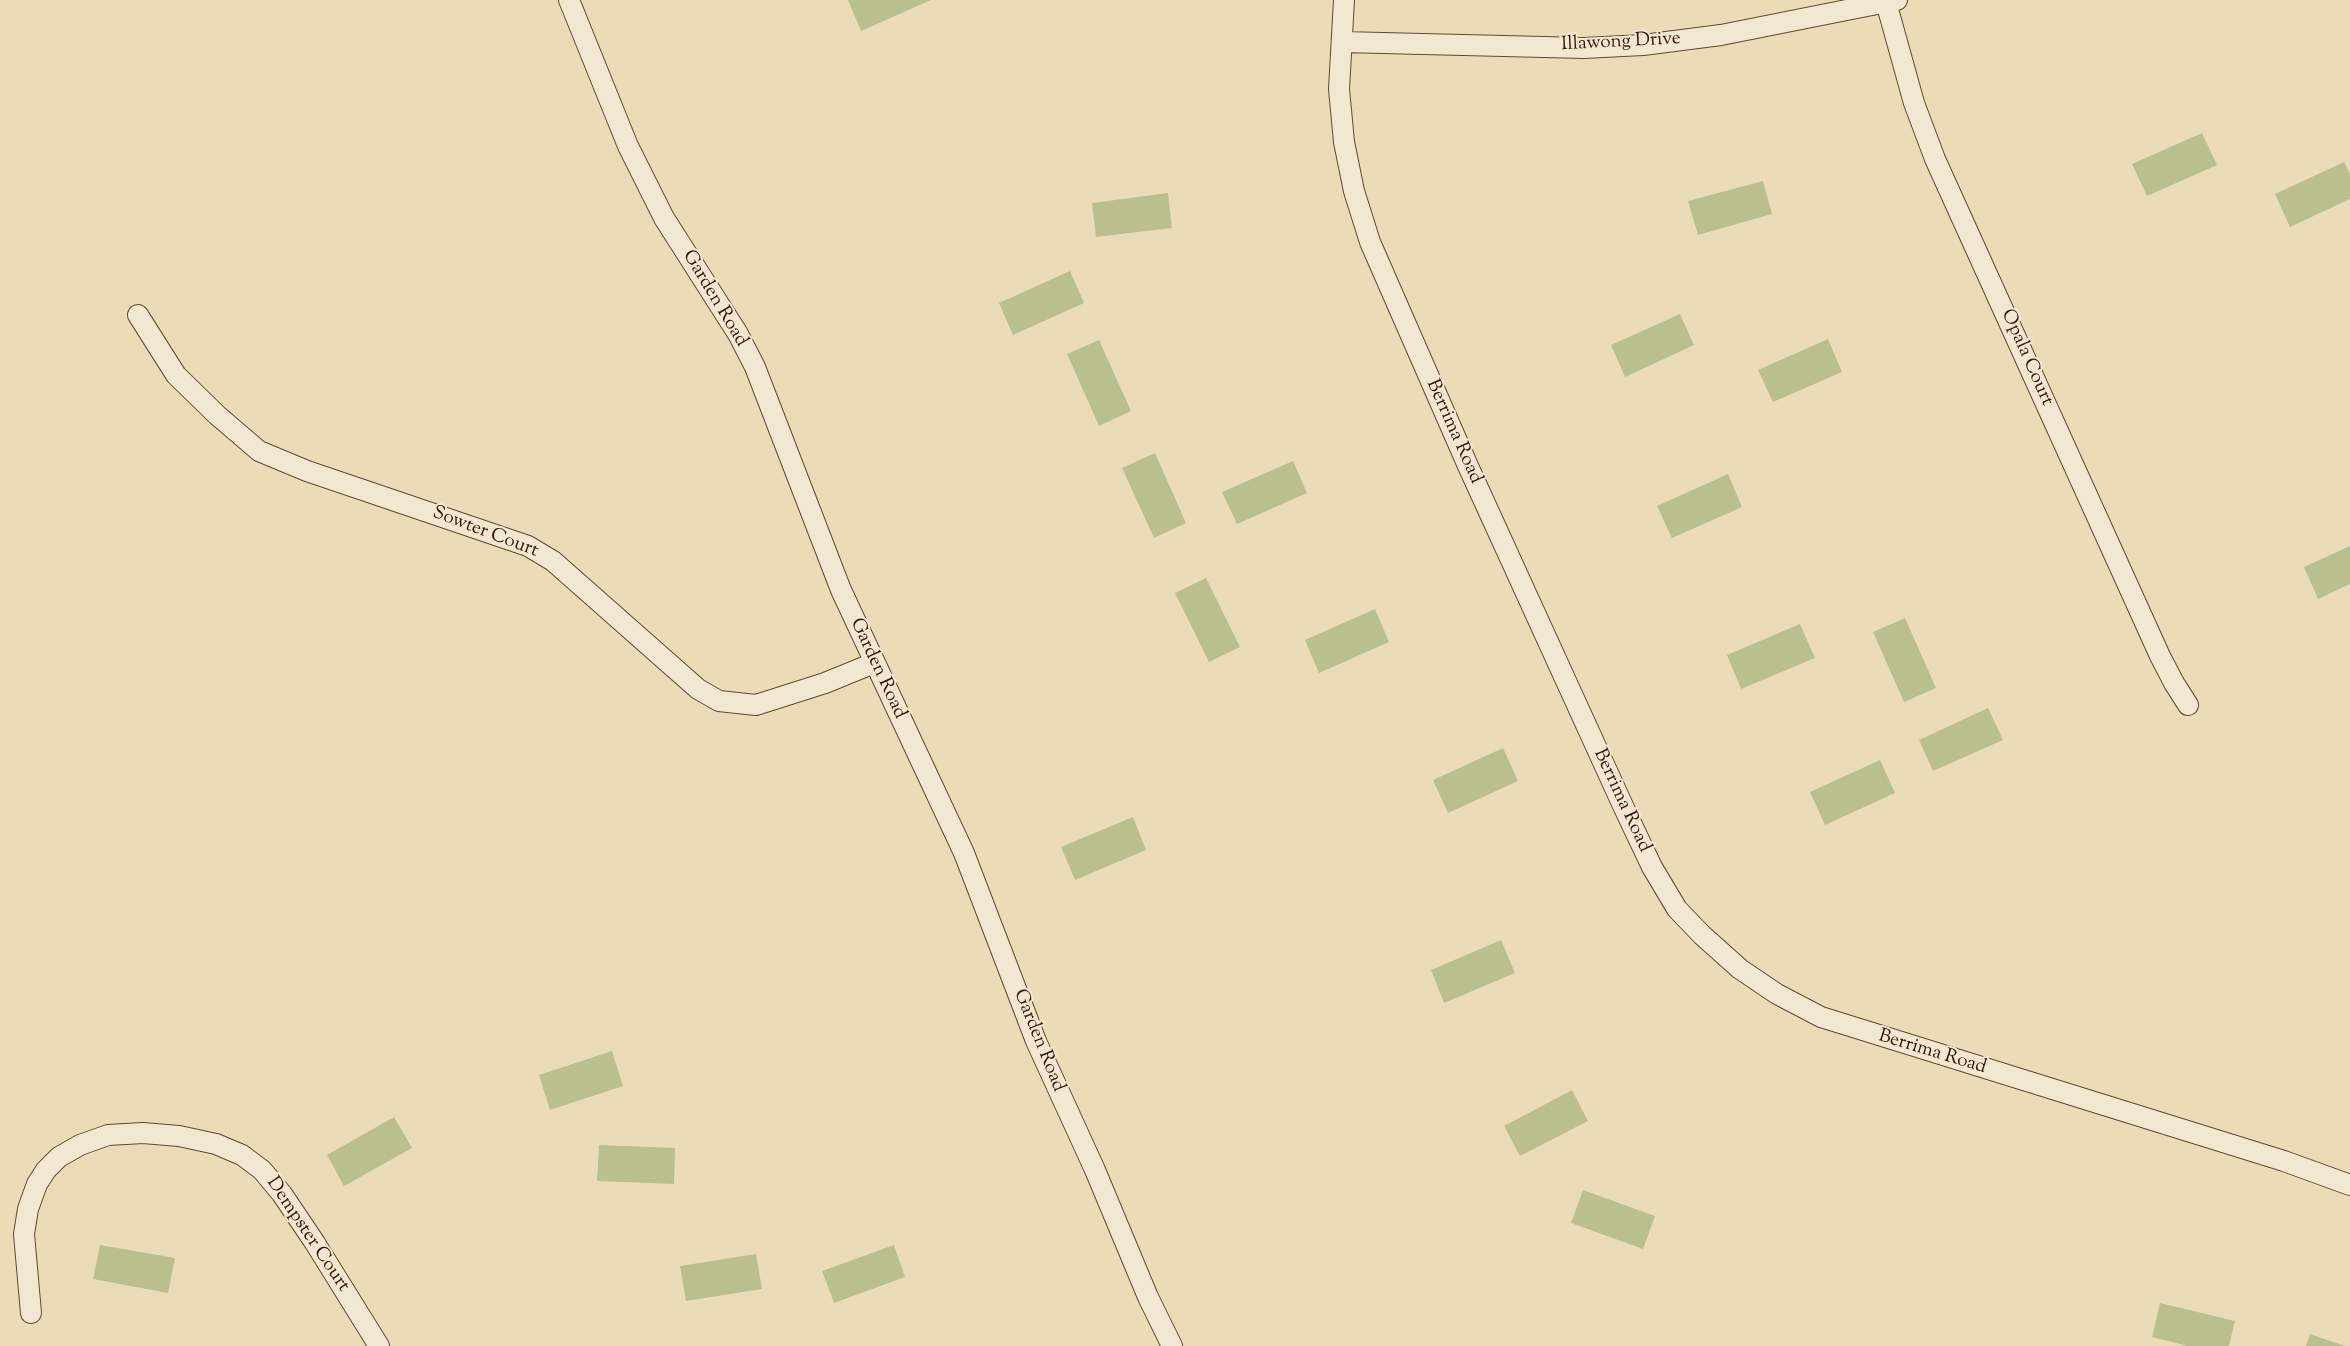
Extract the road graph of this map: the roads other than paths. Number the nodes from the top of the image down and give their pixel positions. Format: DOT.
graph roads {
  1 [pos="569,0"];
  2 [pos="1344,0"];
  3 [pos="1891,1"];
  4 [pos="1342,42"];
  5 [pos="138,315"];
  6 [pos="874,663"];
  7 [pos="2188,705"];
  8 [pos="2350,1185"];
  9 [pos="31,1313"];
  10 [pos="379,1346"];
  11 [pos="1172,1346"];
  1 -- 6 [label="street, Garden Road"];
  2 -- 4 [label="street, Berrima Road"];
  3 -- 4 [label="street, Illawong Drive"];
  3 -- 7 [label="street, Opala Court"];
  4 -- 8 [label="street, Berrima Road"];
  5 -- 6 [label="street, Sowter Court"];
  6 -- 11 [label="street, Garden Road"];
  9 -- 10 [label="street, Dempster Court"];
}
